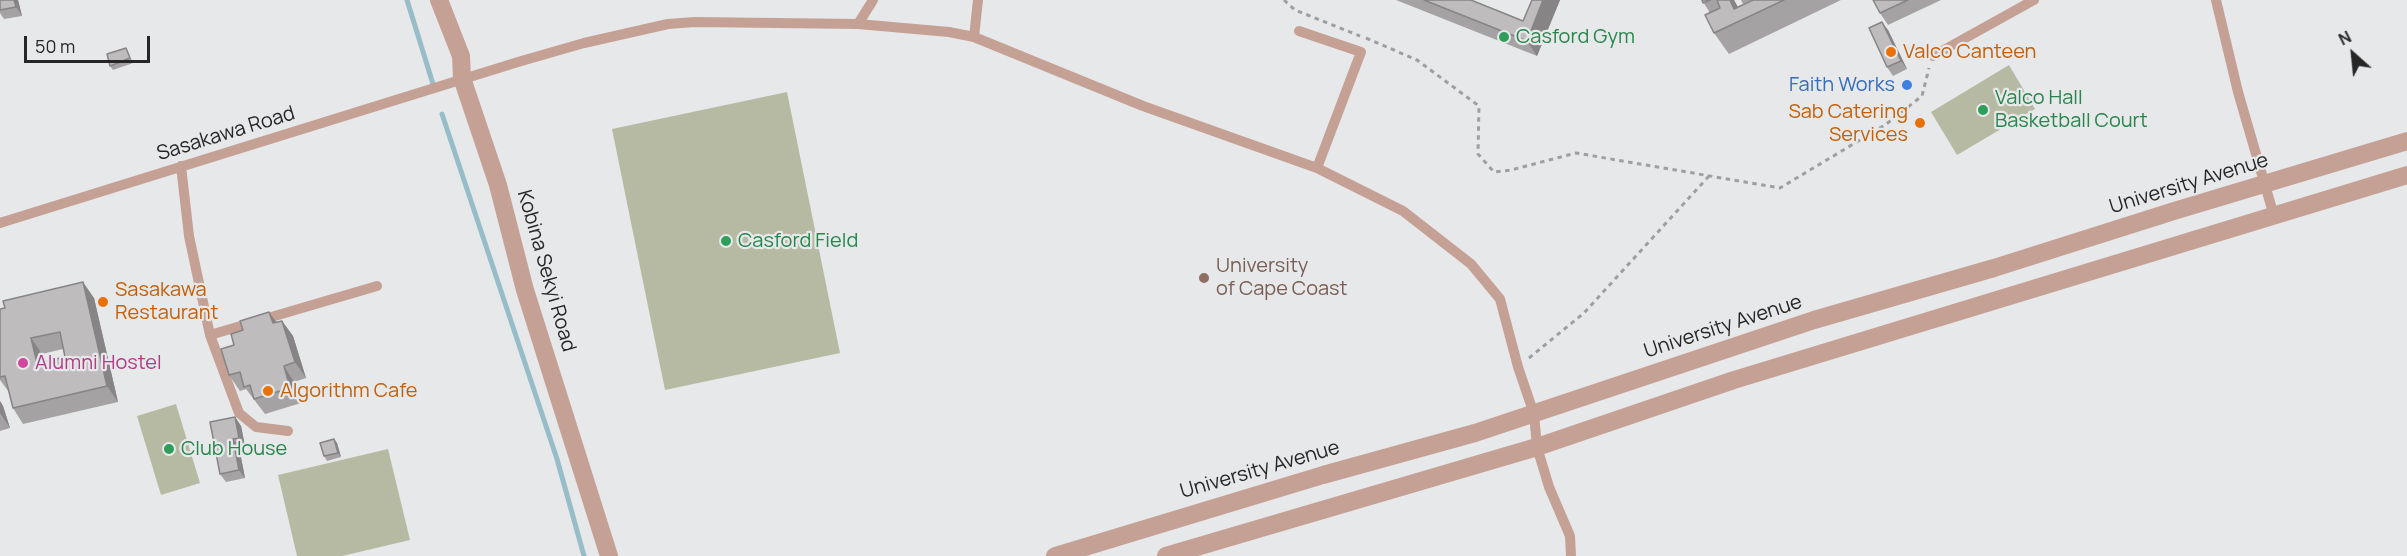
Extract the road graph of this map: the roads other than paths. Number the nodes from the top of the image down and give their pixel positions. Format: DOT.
graph roads {
  1 [pos="439,0"];
  2 [pos="873,0"];
  3 [pos="978,0"];
  4 [pos="2034,0"];
  5 [pos="2216,0"];
  6 [pos="858,24"];
  7 [pos="1299,31"];
  8 [pos="974,37"];
  9 [pos="1933,56"];
  10 [pos="463,80"];
  11 [pos="2407,141"];
  12 [pos="181,166"];
  13 [pos="1317,168"];
  14 [pos="2407,175"];
  15 [pos="2264,184"];
  16 [pos="2274,216"];
  17 [pos="0,223"];
  18 [pos="377,286"];
  19 [pos="210,335"];
  20 [pos="1534,414"];
  21 [pos="288,431"];
  22 [pos="1537,447"];
  23 [pos="609,556"];
  24 [pos="1055,556"];
  25 [pos="1166,556"];
  26 [pos="1570,556"];
  1 -- 10 [label="street, Kobina Sekyi Road"];
  2 -- 6 [label="lane"];
  3 -- 8 [label="lane"];
  4 -- 9 [label="lane"];
  5 -- 15 [label="lane"];
  6 -- 8 [label="lane, Sasakawa Road"];
  6 -- 10 [label="lane, Sasakawa Road"];
  7 -- 13 [label="lane"];
  8 -- 13 [label="lane, Sasakawa Road"];
  10 -- 12 [label="lane, Sasakawa Road"];
  10 -- 23 [label="street, Kobina Sekyi Road"];
  11 -- 15 [label="street, University Avenue"];
  12 -- 17 [label="lane, Sasakawa Road"];
  12 -- 19 [label="lane"];
  13 -- 20 [label="lane, Sasakawa Road"];
  14 -- 16 [label="street"];
  15 -- 16 [label="lane"];
  15 -- 20 [label="street, University Avenue"];
  16 -- 22 [label="street"];
  18 -- 19 [label="lane"];
  19 -- 21 [label="lane"];
  20 -- 22 [label="lane, Sasakawa Road"];
  20 -- 24 [label="street, University Avenue"];
  22 -- 25 [label="street"];
  22 -- 26 [label="lane, Sasakawa Road"];
}
